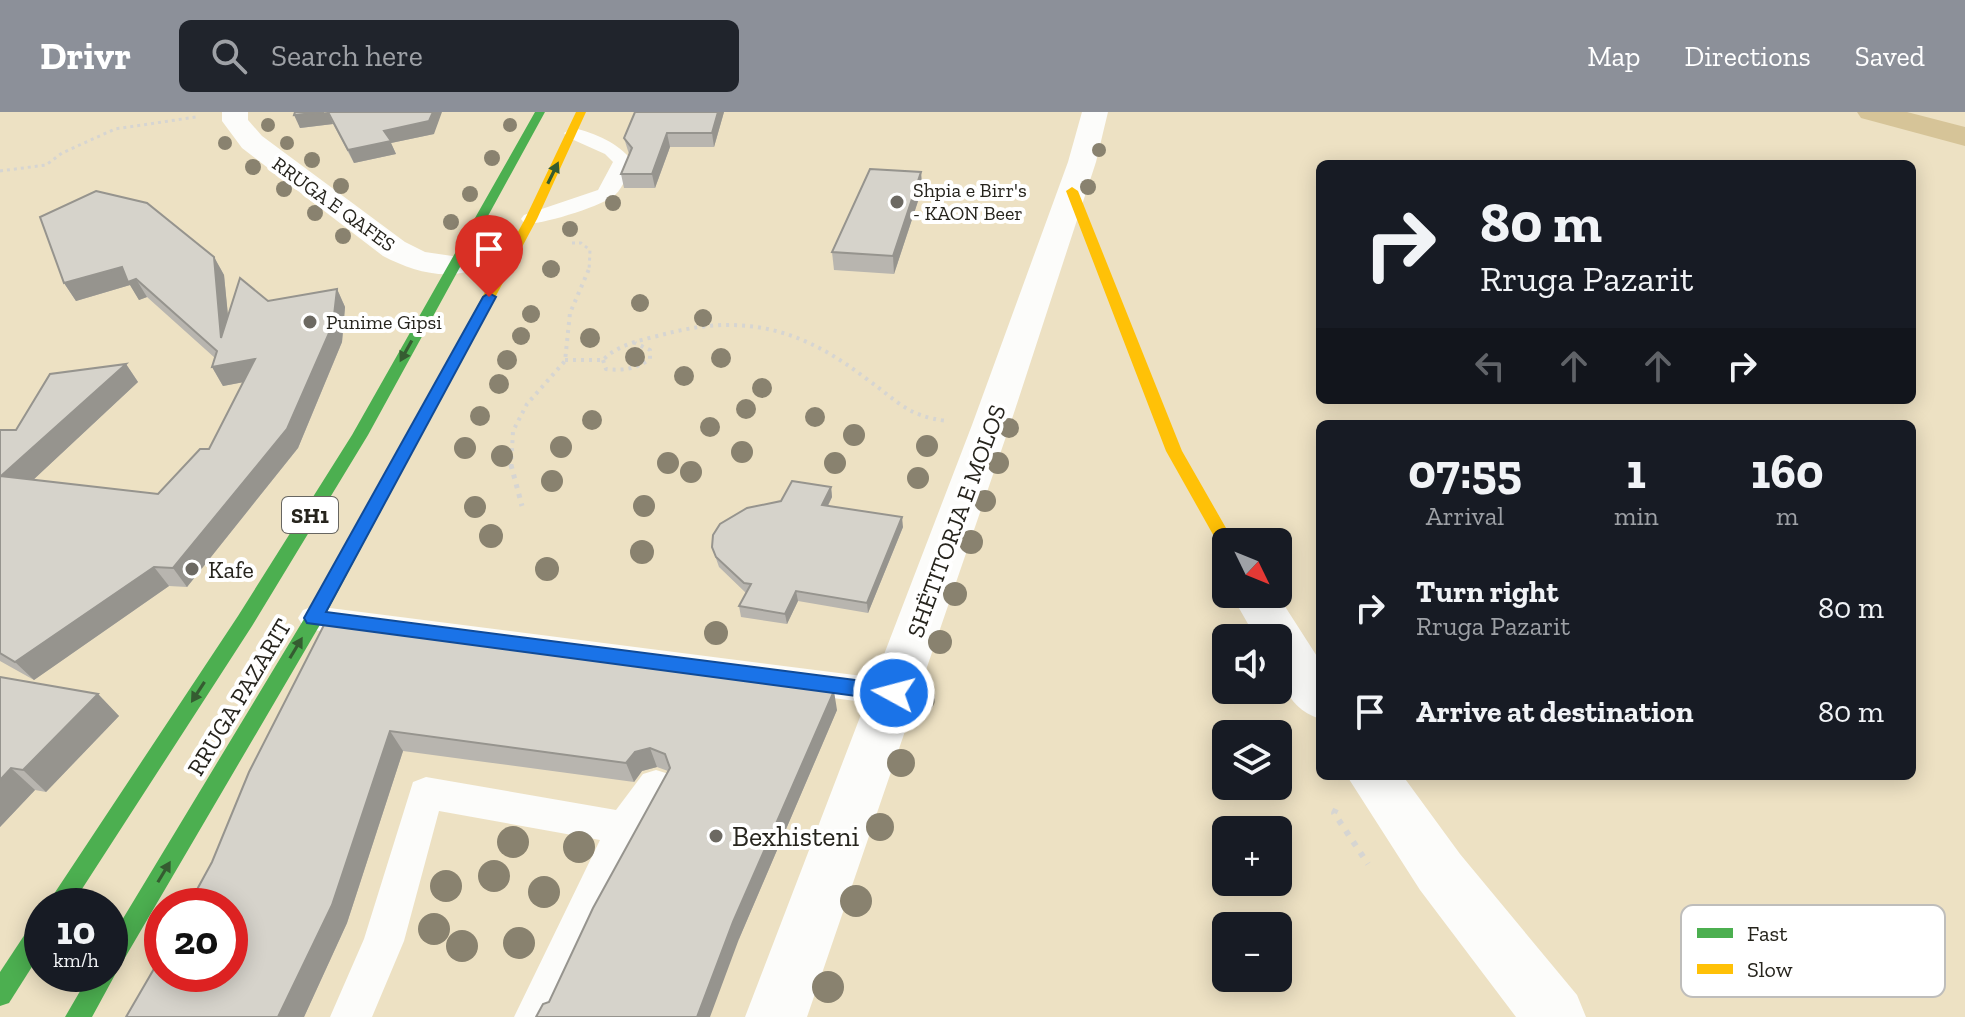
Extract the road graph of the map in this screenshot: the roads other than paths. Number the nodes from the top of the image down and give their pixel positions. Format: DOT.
graph roads {
  1 [pos="235,112"];
  2 [pos="540,112"];
  3 [pos="581,112"];
  4 [pos="1095,112"];
  5 [pos="573,133"];
  6 [pos="1072,191"];
  7 [pos="531,219"];
  8 [pos="455,265"];
  9 [pos="1218,528"];
  10 [pos="1262,608"];
  11 [pos="314,618"];
  12 [pos="894,693"];
  13 [pos="1316,693"];
  14 [pos="1376,780"];
  15 [pos="656,785"];
  16 [pos="625,828"];
  17 [pos="70,888"];
  18 [pos="128,933"];
  19 [pos="24,957"];
  20 [pos="93,992"];
  21 [pos="0,994"];
  22 [pos="78,1017"];
  23 [pos="351,1017"];
  24 [pos="535,1017"];
  25 [pos="776,1017"];
  26 [pos="1555,1017"];
  1 -- 8 [label="street, RRUGA E QAFES"];
  2 -- 8 [label="main road, RRUGA PAZARIT / SH1"];
  3 -- 5 [label="main road, RRUGA PAZARIT / SH1"];
  4 -- 6 [label="street, SHËTITORJA E MOLOS"];
  7 -- 5 [label="main road, RRUGA PAZARIT / SH1, one-way"];
  5 -- 7 [label="lane"];
  6 -- 9 [label="main road"];
  6 -- 12 [label="street, SHËTITORJA E MOLOS"];
  7 -- 11 [label="main road, RRUGA PAZARIT / SH1"];
  8 -- 17 [label="main road, RRUGA PAZARIT / SH1, one-way"];
  10 -- 13 [label="street"];
  11 -- 12 [label="lane"];
  18 -- 11 [label="main road, RRUGA PAZARIT / SH1, one-way"];
  12 -- 25 [label="street, SHËTITORJA E MOLOS"];
  14 -- 26 [label="street"];
  15 -- 16 [label="lane"];
  16 -- 23 [label="lane"];
  16 -- 24 [label="lane"];
  19 -- 21 [label="main road"];
  20 -- 22 [label="main road"];
}
